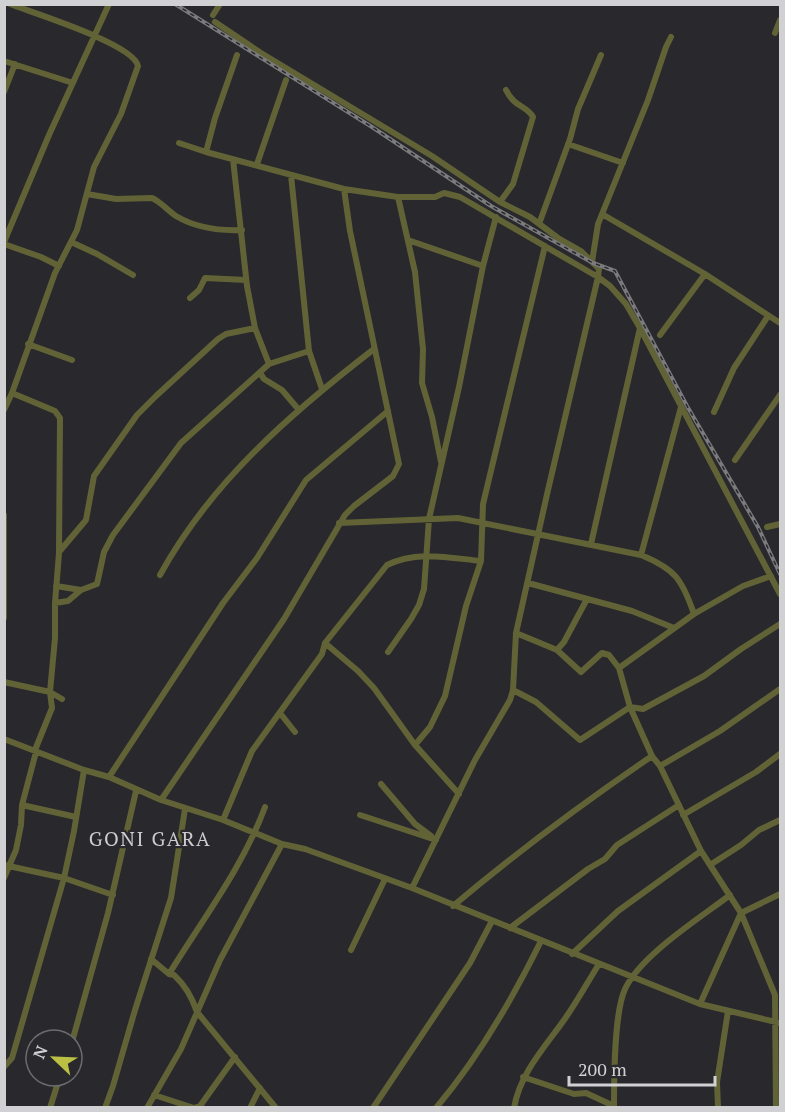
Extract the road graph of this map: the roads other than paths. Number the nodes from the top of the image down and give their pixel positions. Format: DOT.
graph roads {
  1 [pos="10,4"];
  2 [pos="109,4"];
  3 [pos="220,4"];
  4 [pos="780,20"];
  5 [pos="775,33"];
  6 [pos="95,35"];
  7 [pos="671,37"];
  8 [pos="237,55"];
  9 [pos="601,55"];
  10 [pos="4,61"];
  11 [pos="15,64"];
  12 [pos="286,80"];
  13 [pos="73,83"];
  14 [pos="506,90"];
  15 [pos="4,92"];
  16 [pos="179,143"];
  17 [pos="568,144"];
  18 [pos="206,152"];
  19 [pos="233,159"];
  20 [pos="623,163"];
  21 [pos="257,164"];
  22 [pos="291,175"];
  23 [pos="344,189"];
  24 [pos="87,194"];
  25 [pos="398,198"];
  26 [pos="500,202"];
  27 [pos="602,214"];
  28 [pos="496,217"];
  29 [pos="8,224"];
  30 [pos="539,224"];
  31 [pos="242,230"];
  32 [pos="408,240"];
  33 [pos="71,242"];
  34 [pos="4,243"];
  35 [pos="546,246"];
  36 [pos="592,262"];
  37 [pos="59,266"];
  38 [pos="483,266"];
  39 [pos="705,273"];
  40 [pos="132,275"];
  41 [pos="598,277"];
  42 [pos="246,280"];
  43 [pos="190,298"];
  44 [pos="768,316"];
  45 [pos="780,323"];
  46 [pos="255,328"];
  47 [pos="640,328"];
  48 [pos="660,335"];
  49 [pos="28,344"];
  50 [pos="374,349"];
  51 [pos="309,351"];
  52 [pos="72,360"];
  53 [pos="269,364"];
  54 [pos="260,373"];
  55 [pos="322,389"];
  56 [pos="12,393"];
  57 [pos="780,395"];
  58 [pos="681,407"];
  59 [pos="4,410"];
  60 [pos="298,411"];
  61 [pos="388,411"];
  62 [pos="714,412"];
  63 [pos="735,460"];
  64 [pos="442,462"];
  65 [pos="4,515"];
  66 [pos="429,519"];
  67 [pos="339,523"];
  68 [pos="483,524"];
  69 [pos="780,524"];
  70 [pos="767,527"];
  71 [pos="539,535"];
  72 [pos="591,544"];
  73 [pos="59,553"];
  74 [pos="428,555"];
  75 [pos="640,555"];
  76 [pos="481,561"];
  77 [pos="159,575"];
  78 [pos="771,576"];
  79 [pos="5,581"];
  80 [pos="528,583"];
  81 [pos="56,586"];
  82 [pos="81,590"];
  83 [pos="780,594"];
  84 [pos="587,599"];
  85 [pos="55,603"];
  86 [pos="694,614"];
  87 [pos="4,618"];
  88 [pos="780,624"];
  89 [pos="674,628"];
  90 [pos="516,633"];
  91 [pos="325,643"];
  92 [pos="558,650"];
  93 [pos="388,652"];
  94 [pos="619,668"];
  95 [pos="4,682"];
  96 [pos="780,689"];
  97 [pos="513,690"];
  98 [pos="50,693"];
  99 [pos="62,699"];
  100 [pos="630,707"];
  101 [pos="280,713"];
  102 [pos="295,732"];
  103 [pos="4,739"];
  104 [pos="415,745"];
  105 [pos="35,751"];
  106 [pos="780,754"];
  107 [pos="652,756"];
  108 [pos="660,766"];
  109 [pos="84,770"];
  110 [pos="109,777"];
  111 [pos="381,784"];
  112 [pos="136,790"];
  113 [pos="459,794"];
  114 [pos="161,800"];
  115 [pos="679,805"];
  116 [pos="22,806"];
  117 [pos="265,807"];
  118 [pos="185,808"];
  119 [pos="683,814"];
  120 [pos="360,815"];
  121 [pos="76,817"];
  122 [pos="223,820"];
  123 [pos="780,820"];
  124 [pos="256,833"];
  125 [pos="436,840"];
  126 [pos="282,844"];
  127 [pos="701,851"];
  128 [pos="710,865"];
  129 [pos="7,866"];
  130 [pos="4,878"];
  131 [pos="63,878"];
  132 [pos="386,879"];
  133 [pos="412,888"];
  134 [pos="780,894"];
  135 [pos="113,895"];
  136 [pos="730,895"];
  137 [pos="453,906"];
  138 [pos="741,913"];
  139 [pos="492,921"];
  140 [pos="510,928"];
  141 [pos="541,941"];
  142 [pos="351,950"];
  143 [pos="572,954"];
  144 [pos="151,959"];
  145 [pos="599,964"];
  146 [pos="169,974"];
  147 [pos="633,978"];
  148 [pos="700,1004"];
  149 [pos="728,1011"];
  150 [pos="197,1012"];
  151 [pos="778,1023"];
  152 [pos="76,1028"];
  153 [pos="235,1057"];
  154 [pos="4,1067"];
  155 [pos="524,1077"];
  156 [pos="56,1088"];
  157 [pos="260,1088"];
  158 [pos="154,1095"];
  159 [pos="614,1106"];
  160 [pos="50,1107"];
  161 [pos="105,1107"];
  162 [pos="147,1107"];
  163 [pos="194,1107"];
  164 [pos="250,1107"];
  165 [pos="276,1107"];
  166 [pos="373,1107"];
  167 [pos="436,1107"];
  168 [pos="514,1107"];
  169 [pos="718,1107"];
  170 [pos="776,1107"];
  1 -- 6 [label="street"];
  2 -- 6 [label="street"];
  3 -- 26 [label="street"];
  4 -- 5 [label="street"];
  6 -- 13 [label="street"];
  6 -- 24 [label="street"];
  7 -- 20 [label="street"];
  8 -- 18 [label="street"];
  9 -- 17 [label="street"];
  10 -- 11 [label="street"];
  11 -- 13 [label="street"];
  11 -- 15 [label="street"];
  12 -- 21 [label="street"];
  13 -- 29 [label="street"];
  14 -- 26 [label="street"];
  16 -- 18 [label="street"];
  17 -- 20 [label="street"];
  17 -- 30 [label="street"];
  18 -- 19 [label="street"];
  19 -- 21 [label="street"];
  19 -- 31 [label="street"];
  20 -- 27 [label="street"];
  21 -- 22 [label="street"];
  22 -- 23 [label="street"];
  22 -- 51 [label="street"];
  23 -- 25 [label="street"];
  23 -- 50 [label="street"];
  24 -- 31 [label="street"];
  24 -- 33 [label="street"];
  25 -- 28 [label="street"];
  25 -- 32 [label="street"];
  26 -- 30 [label="street"];
  27 -- 36 [label="street"];
  27 -- 39 [label="street"];
  28 -- 35 [label="street"];
  28 -- 38 [label="street"];
  29 -- 34 [label="street"];
  30 -- 36 [label="street"];
  31 -- 42 [label="street"];
  32 -- 38 [label="street"];
  32 -- 64 [label="street"];
  33 -- 37 [label="street"];
  33 -- 40 [label="street"];
  34 -- 37 [label="street"];
  35 -- 41 [label="street"];
  35 -- 68 [label="street"];
  36 -- 41 [label="street"];
  37 -- 49 [label="street"];
  38 -- 64 [label="street"];
  39 -- 44 [label="street"];
  39 -- 48 [label="street"];
  41 -- 47 [label="street"];
  41 -- 71 [label="street"];
  42 -- 43 [label="street"];
  42 -- 46 [label="street"];
  44 -- 45 [label="street"];
  44 -- 62 [label="street"];
  46 -- 53 [label="street"];
  46 -- 73 [label="street"];
  47 -- 58 [label="street"];
  47 -- 72 [label="street"];
  49 -- 52 [label="street"];
  49 -- 56 [label="street"];
  50 -- 55 [label="street"];
  50 -- 61 [label="street"];
  51 -- 53 [label="street"];
  51 -- 55 [label="street"];
  53 -- 54 [label="street"];
  54 -- 60 [label="street"];
  54 -- 82 [label="street"];
  55 -- 60 [label="street"];
  56 -- 59 [label="street"];
  56 -- 73 [label="street"];
  57 -- 63 [label="street"];
  58 -- 75 [label="street"];
  58 -- 78 [label="street"];
  60 -- 77 [label="street"];
  61 -- 67 [label="street"];
  61 -- 110 [label="street"];
  64 -- 66 [label="street"];
  65 -- 79 [label="street"];
  66 -- 67 [label="street"];
  66 -- 68 [label="street"];
  66 -- 74 [label="street"];
  67 -- 114 [label="street"];
  68 -- 71 [label="street"];
  68 -- 76 [label="street"];
  69 -- 70 [label="street"];
  71 -- 72 [label="street"];
  71 -- 80 [label="street"];
  72 -- 75 [label="street"];
  73 -- 81 [label="street"];
  74 -- 76 [label="street"];
  74 -- 91 [label="street"];
  74 -- 93 [label="street"];
  75 -- 86 [label="street"];
  76 -- 104 [label="street"];
  78 -- 83 [label="street"];
  78 -- 86 [label="street"];
  79 -- 87 [label="street"];
  80 -- 84 [label="street"];
  80 -- 90 [label="street"];
  81 -- 82 [label="street"];
  81 -- 85 [label="street"];
  82 -- 85 [label="street"];
  84 -- 89 [label="street"];
  84 -- 92 [label="street"];
  85 -- 98 [label="street"];
  86 -- 89 [label="street"];
  88 -- 100 [label="street"];
  89 -- 94 [label="street"];
  90 -- 92 [label="street"];
  90 -- 97 [label="street"];
  91 -- 101 [label="street"];
  91 -- 104 [label="street"];
  92 -- 94 [label="street"];
  94 -- 100 [label="street"];
  95 -- 98 [label="street"];
  96 -- 108 [label="street"];
  97 -- 100 [label="street"];
  97 -- 113 [label="street"];
  98 -- 99 [label="street"];
  98 -- 105 [label="street"];
  100 -- 107 [label="street"];
  101 -- 102 [label="street"];
  101 -- 122 [label="street"];
  103 -- 105 [label="street"];
  104 -- 113 [label="street"];
  105 -- 109 [label="street"];
  105 -- 116 [label="street"];
  106 -- 119 [label="street"];
  107 -- 108 [label="street"];
  107 -- 137 [label="street"];
  108 -- 115 [label="street"];
  109 -- 110 [label="street"];
  109 -- 121 [label="street"];
  110 -- 112 [label="street"];
  111 -- 125 [label="street"];
  112 -- 114 [label="street"];
  112 -- 135 [label="street"];
  113 -- 125 [label="street"];
  114 -- 118 [label="street"];
  115 -- 119 [label="street"];
  115 -- 140 [label="street"];
  116 -- 121 [label="street"];
  116 -- 129 [label="street"];
  117 -- 124 [label="street"];
  118 -- 122 [label="street"];
  118 -- 144 [label="street"];
  119 -- 127 [label="street"];
  120 -- 125 [label="street"];
  121 -- 131 [label="street"];
  122 -- 124 [label="street"];
  123 -- 128 [label="street"];
  124 -- 126 [label="street"];
  124 -- 146 [label="street"];
  125 -- 133 [label="street"];
  126 -- 132 [label="street"];
  126 -- 150 [label="street"];
  127 -- 128 [label="street"];
  127 -- 143 [label="street"];
  128 -- 136 [label="street"];
  129 -- 130 [label="street"];
  129 -- 131 [label="street"];
  131 -- 135 [label="street"];
  131 -- 154 [label="street"];
  132 -- 133 [label="street"];
  132 -- 142 [label="street"];
  133 -- 137 [label="street"];
  134 -- 138 [label="street"];
  135 -- 152 [label="street"];
  136 -- 138 [label="street"];
  136 -- 147 [label="street"];
  137 -- 139 [label="street"];
  138 -- 148 [label="street"];
  138 -- 151 [label="street"];
  139 -- 140 [label="street"];
  139 -- 166 [label="street"];
  140 -- 141 [label="street"];
  141 -- 143 [label="street"];
  141 -- 167 [label="street"];
  143 -- 145 [label="street"];
  144 -- 146 [label="street"];
  144 -- 161 [label="street"];
  145 -- 147 [label="street"];
  145 -- 155 [label="street"];
  146 -- 150 [label="street"];
  147 -- 148 [label="street"];
  147 -- 159 [label="street"];
  148 -- 149 [label="street"];
  149 -- 151 [label="street"];
  149 -- 169 [label="street"];
  150 -- 153 [label="street"];
  150 -- 158 [label="street"];
  151 -- 170 [label="street"];
  153 -- 157 [label="street"];
  153 -- 163 [label="street"];
  155 -- 159 [label="street"];
  155 -- 168 [label="street"];
  156 -- 160 [label="street"];
  157 -- 164 [label="street"];
  157 -- 165 [label="street"];
  158 -- 162 [label="street"];
  158 -- 163 [label="street"];
}
